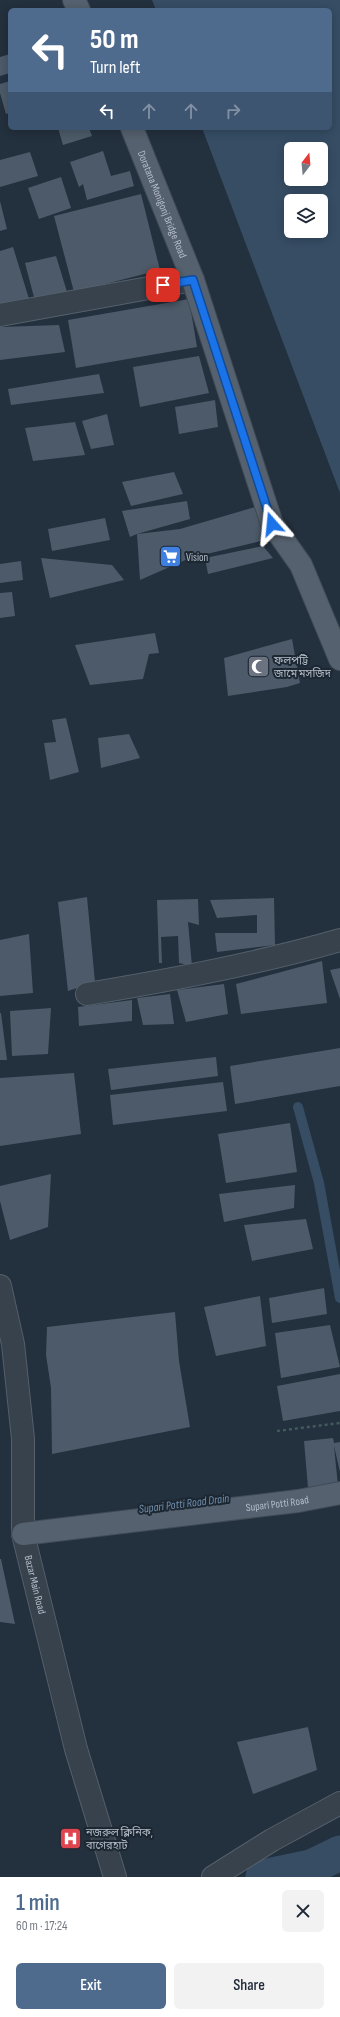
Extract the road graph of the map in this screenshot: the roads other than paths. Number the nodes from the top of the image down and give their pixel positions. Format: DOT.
graph roads {
  1 [pos="133,130"];
  2 [pos="193,280"];
  3 [pos="0,315"];
  4 [pos="340,659"];
  5 [pos="340,940"];
  6 [pos="87,994"];
  7 [pos="0,1286"];
  8 [pos="340,1493"];
  9 [pos="23,1534"];
  10 [pos="340,1803"];
  11 [pos="115,1877"];
  12 [pos="213,1877"];
  1 -- 2 [label="main road, Doratana Monigonj Bridge Road"];
  2 -- 3 [label="street"];
  2 -- 4 [label="main road, Doratana Monigonj Bridge Road"];
  5 -- 6 [label="street"];
  7 -- 9 [label="street, Bazar Main Road"];
  8 -- 9 [label="main road, Supari Potti Road"];
  9 -- 11 [label="street, Bazar Main Road"];
  10 -- 12 [label="street"];
}
